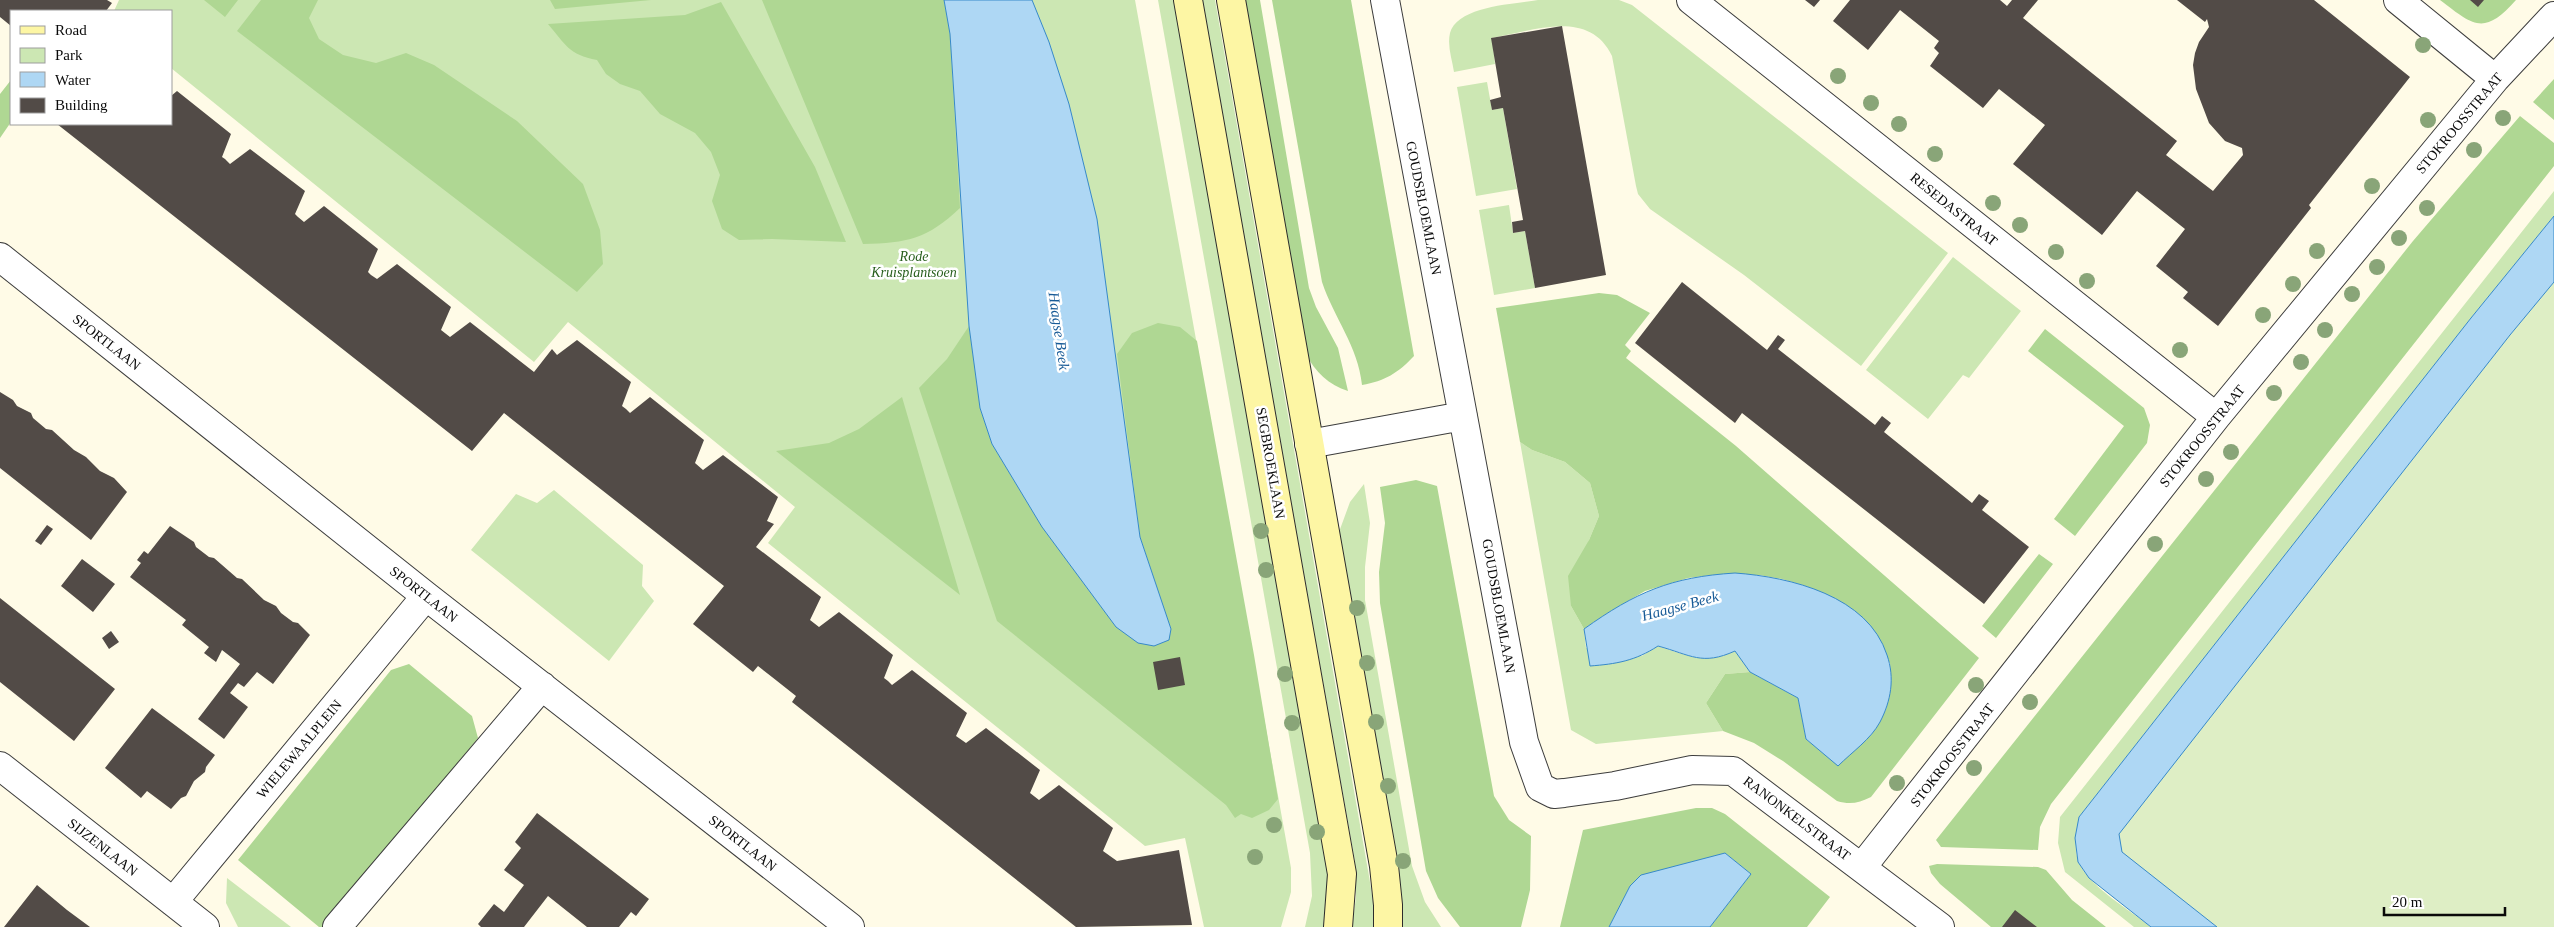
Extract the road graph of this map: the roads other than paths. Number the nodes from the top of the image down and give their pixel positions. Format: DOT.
graph roads {
  1 [pos="1188,0"];
  2 [pos="1231,0"];
  3 [pos="1386,0"];
  4 [pos="1691,0"];
  5 [pos="2398,0"];
  6 [pos="2554,16"];
  7 [pos="2495,79"];
  8 [pos="0,257"];
  9 [pos="1463,416"];
  10 [pos="2216,418"];
  11 [pos="1309,444"];
  12 [pos="426,596"];
  13 [pos="542,686"];
  14 [pos="0,766"];
  15 [pos="1546,791"];
  16 [pos="1862,867"];
  17 [pos="173,902"];
  18 [pos="205,927"];
  19 [pos="337,927"];
  20 [pos="850,927"];
  21 [pos="1338,927"];
  22 [pos="1388,927"];
  23 [pos="1940,927"];
  1 -- 21 [label="main road, SEGBROEKLAAN"];
  2 -- 11 [label="main road"];
  3 -- 9 [label="street, GOUDSBLOEMLAAN"];
  4 -- 10 [label="street, RESEDASTRAAT"];
  5 -- 7 [label="street"];
  6 -- 7 [label="street, STOKROOSSTRAAT"];
  7 -- 10 [label="street, STOKROOSSTRAAT"];
  8 -- 12 [label="street, SPORTLAAN"];
  9 -- 11 [label="street"];
  9 -- 15 [label="street, GOUDSBLOEMLAAN"];
  10 -- 16 [label="street, STOKROOSSTRAAT"];
  11 -- 22 [label="main road"];
  12 -- 13 [label="street, SPORTLAAN"];
  12 -- 17 [label="street, WIELEWAALPLEIN"];
  13 -- 19 [label="street"];
  13 -- 20 [label="street, SPORTLAAN"];
  14 -- 17 [label="street, SIJZENLAAN"];
  15 -- 16 [label="street, RANONKELSTRAAT"];
  16 -- 23 [label="street, RANONKELSTRAAT"];
  17 -- 18 [label="street, SIJZENLAAN"];
}
